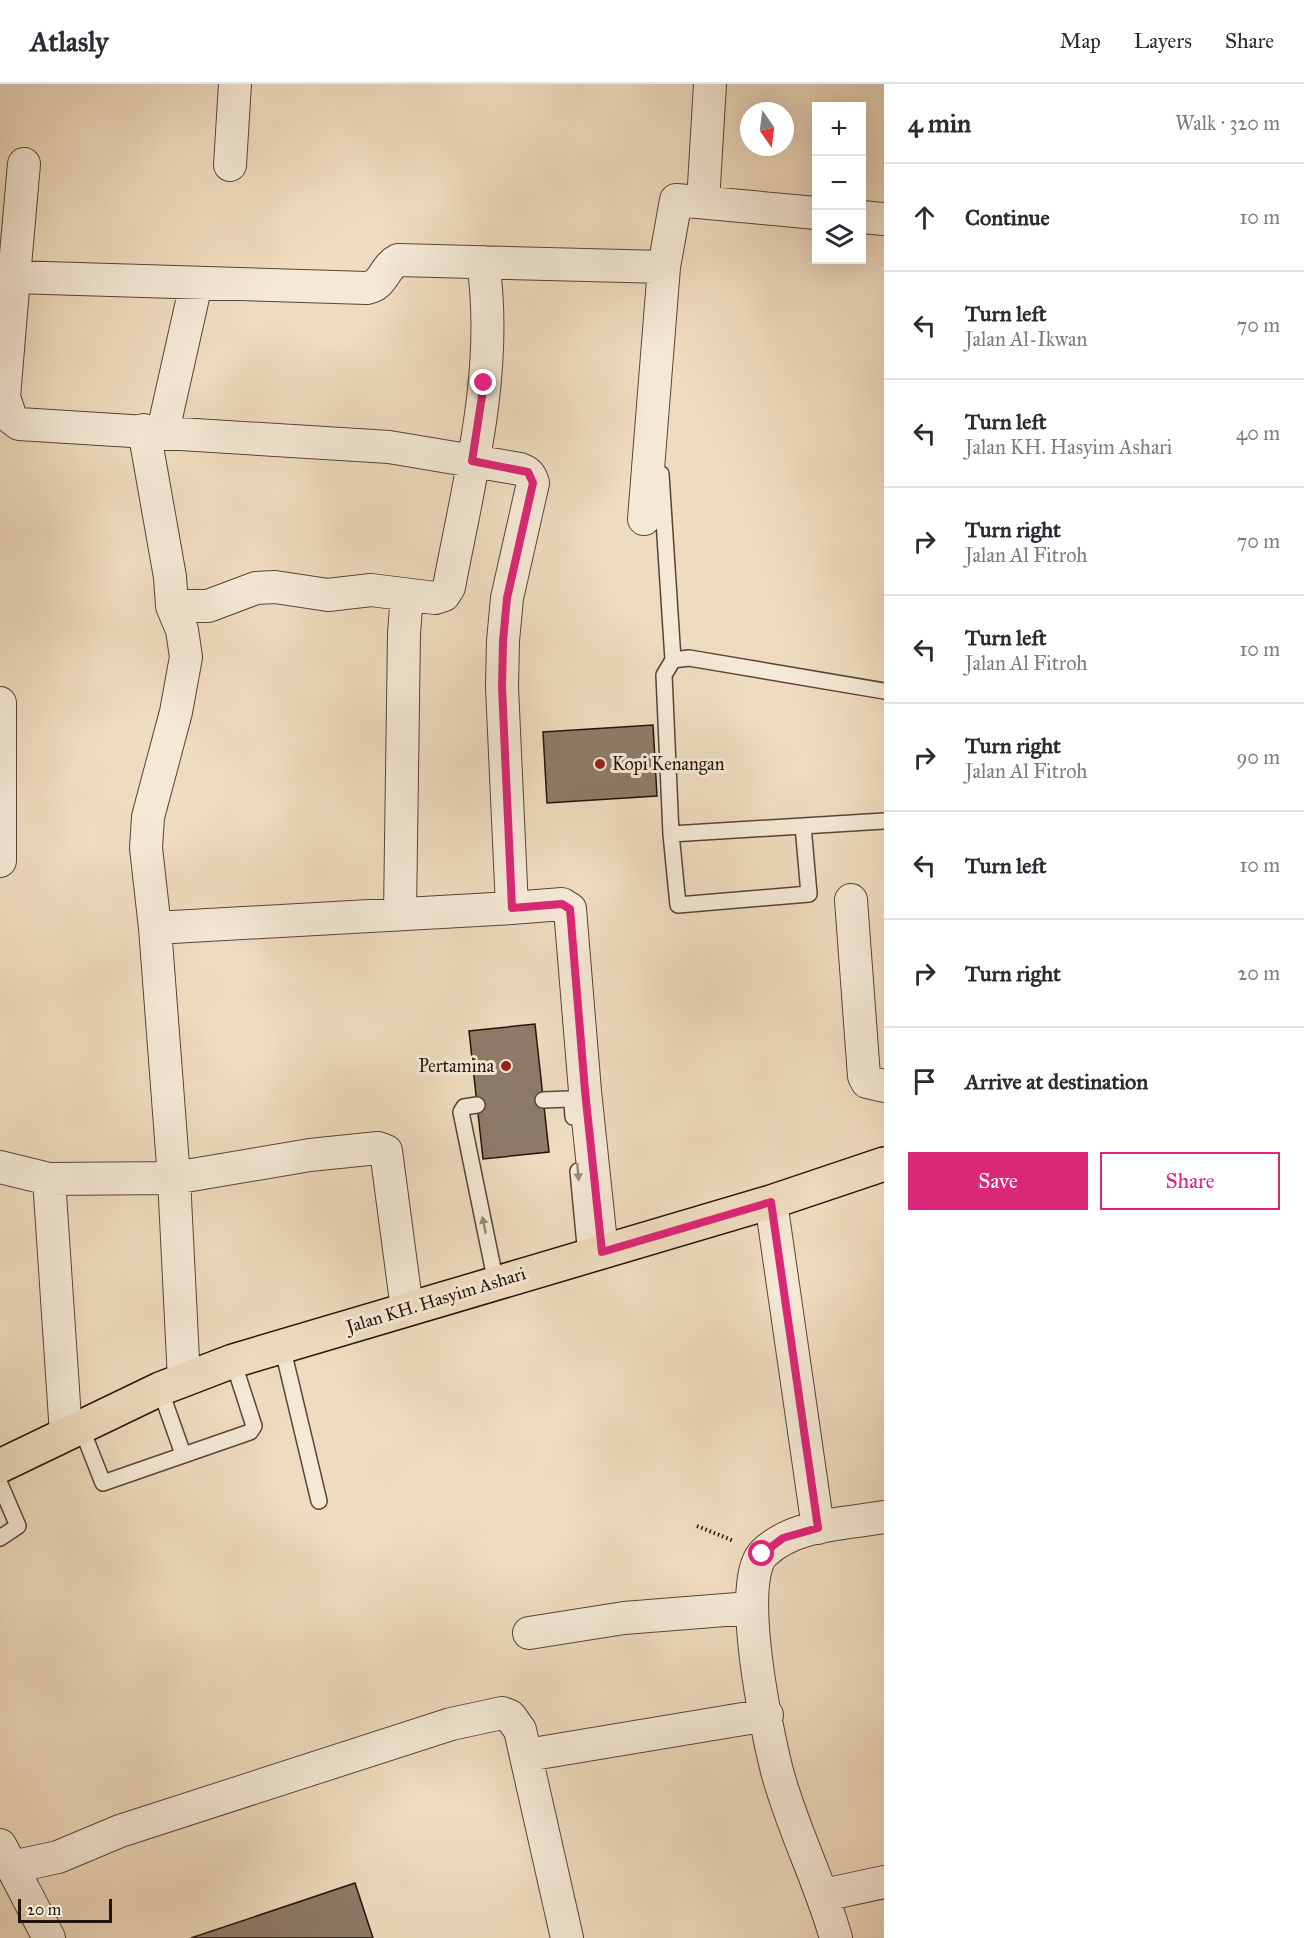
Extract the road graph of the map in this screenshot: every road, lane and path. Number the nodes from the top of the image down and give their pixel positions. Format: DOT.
graph roads {
  1 [pos="235,84"];
  2 [pos="710,84"];
  3 [pos="24,164"];
  4 [pos="230,165"];
  5 [pos="703,202"];
  6 [pos="812,213"];
  7 [pos="866,217"];
  8 [pos="884,219"];
  9 [pos="483,262"];
  10 [pos="664,267"];
  11 [pos="14,278"];
  12 [pos="196,284"];
  13 [pos="2,397"];
  14 [pos="154,431"];
  15 [pos="472,461"];
  16 [pos="661,474"];
  17 [pos="644,519"];
  18 [pos="407,595"];
  19 [pos="171,606"];
  20 [pos="673,660"];
  21 [pos="884,691"];
  22 [pos="0,703"];
  23 [pos="884,821"];
  24 [pos="802,826"];
  25 [pos="671,834"];
  26 [pos="0,861"];
  27 [pos="851,900"];
  28 [pos="512,908"];
  29 [pos="400,913"];
  30 [pos="155,928"];
  31 [pos="884,1086"];
  32 [pos="543,1100"];
  33 [pos="477,1105"];
  34 [pos="884,1164"];
  35 [pos="0,1167"];
  36 [pos="174,1178"];
  37 [pos="49,1179"];
  38 [pos="771,1202"];
  39 [pos="594,1254"];
  40 [pos="496,1283"];
  41 [pos="407,1309"];
  42 [pos="282,1346"];
  43 [pos="233,1361"];
  44 [pos="172,1384"];
  45 [pos="73,1430"];
  46 [pos="183,1454"];
  47 [pos="0,1467"];
  48 [pos="319,1501"];
  49 [pos="884,1517"];
  50 [pos="697,1526"];
  51 [pos="818,1528"];
  52 [pos="0,1538"];
  53 [pos="762,1554"];
  54 [pos="750,1608"];
  55 [pos="529,1634"];
  56 [pos="767,1715"];
  57 [pos="527,1755"];
  58 [pos="6,1856"];
  59 [pos="884,1882"];
  60 [pos="824,1895"];
  61 [pos="49,1938"];
  62 [pos="567,1938"];
  63 [pos="836,1938"];
  1 -- 4 [label="street"];
  2 -- 5 [label="street"];
  3 -- 11 [label="street"];
  5 -- 6 [label="street"];
  5 -- 10 [label="street"];
  7 -- 8 [label="street"];
  9 -- 10 [label="street"];
  9 -- 12 [label="street"];
  9 -- 15 [label="street"];
  10 -- 17 [label="street"];
  11 -- 12 [label="street"];
  11 -- 13 [label="street"];
  12 -- 14 [label="street"];
  13 -- 14 [label="street"];
  14 -- 15 [label="street"];
  14 -- 19 [label="street"];
  15 -- 18 [label="street"];
  15 -- 28 [label="street"];
  16 -- 20 [label="lane"];
  18 -- 19 [label="street"];
  18 -- 29 [label="street"];
  19 -- 30 [label="street"];
  20 -- 21 [label="lane"];
  20 -- 25 [label="lane"];
  22 -- 26 [label="street"];
  23 -- 24 [label="lane"];
  24 -- 25 [label="lane"];
  24 -- 25 [label="lane"];
  27 -- 31 [label="street"];
  28 -- 29 [label="street"];
  28 -- 39 [label="street"];
  29 -- 30 [label="street"];
  30 -- 36 [label="street"];
  32 -- 39 [label="lane, one-way"];
  40 -- 33 [label="lane, one-way"];
  34 -- 38 [label="main road, Jalan KH. Hasyim Ashari"];
  35 -- 37 [label="street"];
  36 -- 37 [label="street"];
  36 -- 41 [label="street"];
  36 -- 44 [label="street"];
  37 -- 45 [label="street"];
  38 -- 39 [label="main road, Jalan KH. Hasyim Ashari"];
  38 -- 51 [label="street"];
  39 -- 40 [label="main road, Jalan KH. Hasyim Ashari"];
  40 -- 41 [label="main road, Jalan KH. Hasyim Ashari"];
  41 -- 42 [label="main road, Jalan KH. Hasyim Ashari"];
  42 -- 43 [label="main road, Jalan KH. Hasyim Ashari"];
  42 -- 48 [label="lane"];
  43 -- 44 [label="main road, Jalan KH. Hasyim Ashari"];
  43 -- 46 [label="lane"];
  44 -- 45 [label="main road, Jalan KH. Hasyim Ashari"];
  44 -- 46 [label="lane"];
  45 -- 46 [label="lane"];
  45 -- 47 [label="main road, Jalan KH. Hasyim Ashari"];
  47 -- 52 [label="lane"];
  49 -- 51 [label="street"];
  50 -- 53 [label="path"];
  51 -- 53 [label="street"];
  53 -- 54 [label="street"];
  54 -- 55 [label="street"];
  54 -- 56 [label="street"];
  56 -- 57 [label="street"];
  56 -- 60 [label="street"];
  57 -- 58 [label="street"];
  57 -- 62 [label="street"];
  58 -- 61 [label="street"];
  59 -- 60 [label="street"];
  60 -- 63 [label="street"];
}
